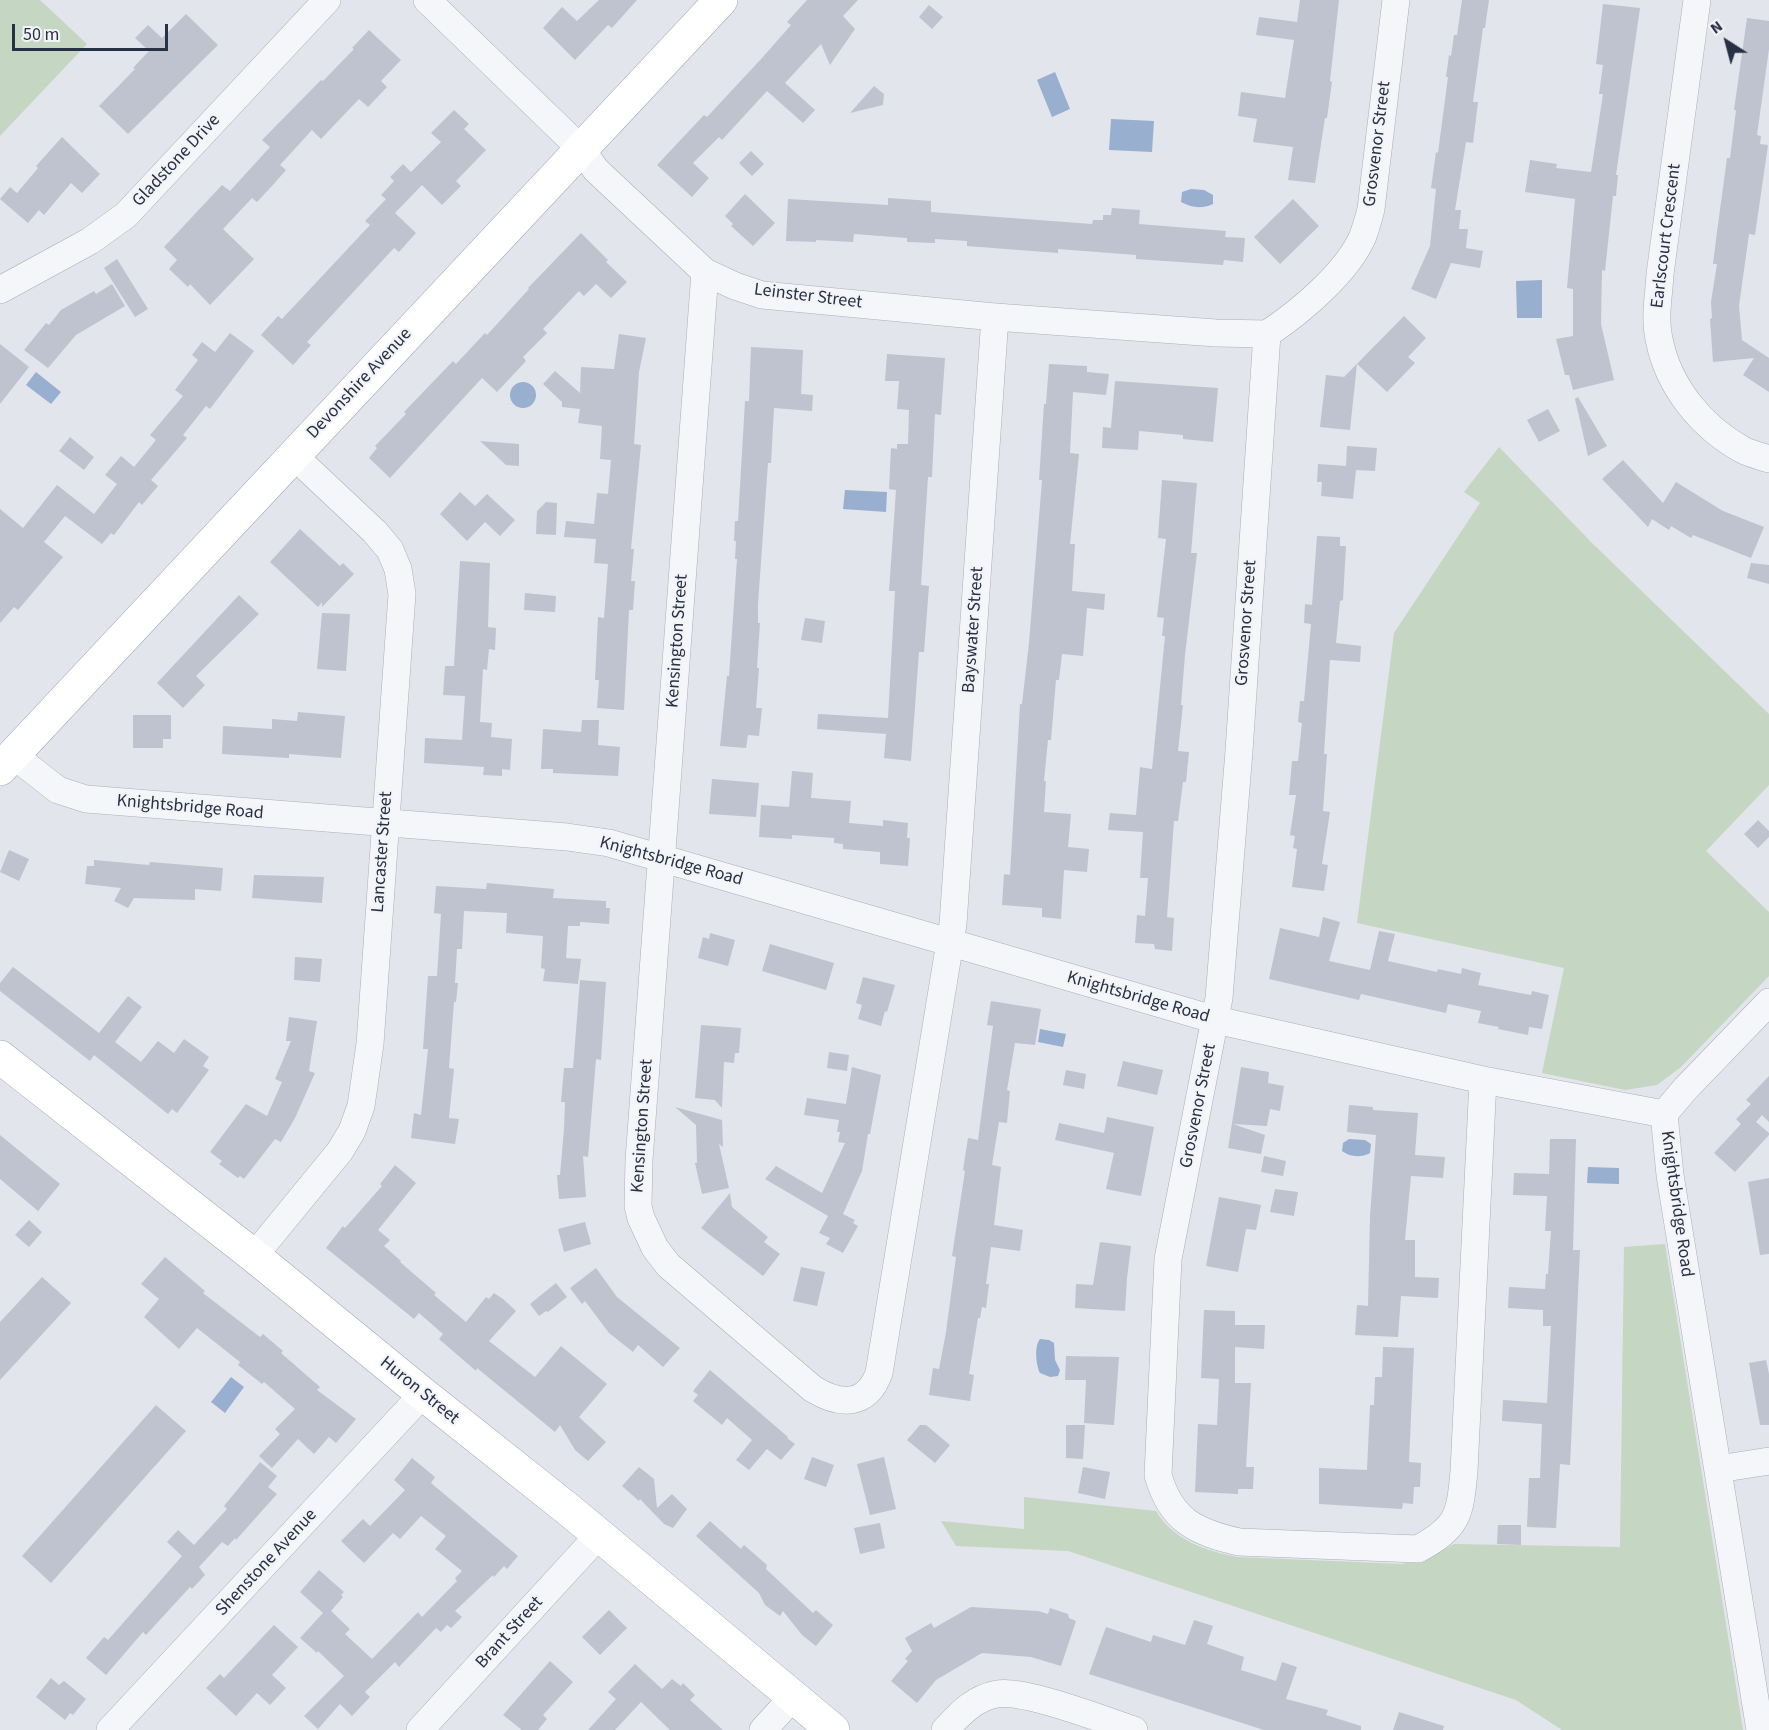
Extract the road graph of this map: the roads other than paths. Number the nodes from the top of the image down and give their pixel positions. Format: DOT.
graph roads {
  1 [pos="327,0"];
  2 [pos="427,0"];
  3 [pos="721,0"];
  4 [pos="1396,0"];
  5 [pos="1697,0"];
  6 [pos="581,149"];
  7 [pos="705,272"];
  8 [pos="0,290"];
  9 [pos="995,317"];
  10 [pos="1267,334"];
  11 [pos="293,455"];
  12 [pos="1769,459"];
  13 [pos="7,762"];
  14 [pos="385,823"];
  15 [pos="662,857"];
  16 [pos="949,944"];
  17 [pos="1769,1002"];
  18 [pos="1216,1020"];
  19 [pos="0,1057"];
  20 [pos="1483,1080"];
  21 [pos="1664,1114"];
  22 [pos="254,1256"];
  23 [pos="423,1394"];
  24 [pos="1769,1461"];
  25 [pos="1718,1470"];
  26 [pos="599,1535"];
  27 [pos="793,1697"];
  28 [pos="110,1730"];
  29 [pos="420,1730"];
  30 [pos="763,1730"];
  31 [pos="833,1730"];
  32 [pos="945,1730"];
  33 [pos="1134,1730"];
  34 [pos="1760,1730"];
  1 -- 8 [label="street, Gladstone Drive"];
  2 -- 6 [label="street, Leinster Street"];
  3 -- 6 [label="main road, Devonshire Avenue"];
  4 -- 10 [label="street, Grosvenor Street"];
  5 -- 12 [label="street, Earlscourt Crescent"];
  6 -- 7 [label="street, Leinster Street"];
  6 -- 11 [label="main road, Devonshire Avenue"];
  7 -- 9 [label="street, Leinster Street"];
  7 -- 15 [label="street, Kensington Street"];
  9 -- 10 [label="street, Leinster Street"];
  9 -- 16 [label="street, Bayswater Street"];
  10 -- 18 [label="street, Grosvenor Street"];
  11 -- 13 [label="main road, Devonshire Avenue"];
  11 -- 14 [label="street, Lancaster Street"];
  13 -- 14 [label="street, Knightsbridge Road"];
  14 -- 15 [label="street, Knightsbridge Road"];
  14 -- 22 [label="street, Lancaster Street"];
  15 -- 16 [label="street, Knightsbridge Road"];
  15 -- 16 [label="street, Kensington Street"];
  16 -- 18 [label="street, Knightsbridge Road"];
  17 -- 21 [label="street"];
  18 -- 20 [label="street, Knightsbridge Road"];
  18 -- 20 [label="street, Grosvenor Street"];
  19 -- 22 [label="main road, Huron Street"];
  20 -- 21 [label="street, Knightsbridge Road"];
  21 -- 25 [label="street, Knightsbridge Road"];
  22 -- 23 [label="main road, Huron Street"];
  23 -- 26 [label="main road, Huron Street"];
  23 -- 28 [label="street, Shenstone Avenue"];
  24 -- 25 [label="street"];
  25 -- 34 [label="street, Knightsbridge Road"];
  26 -- 27 [label="main road, Huron Street"];
  26 -- 29 [label="street, Brant Street"];
  27 -- 30 [label="street"];
  27 -- 31 [label="main road, Huron Street"];
  32 -- 33 [label="street"];
}
